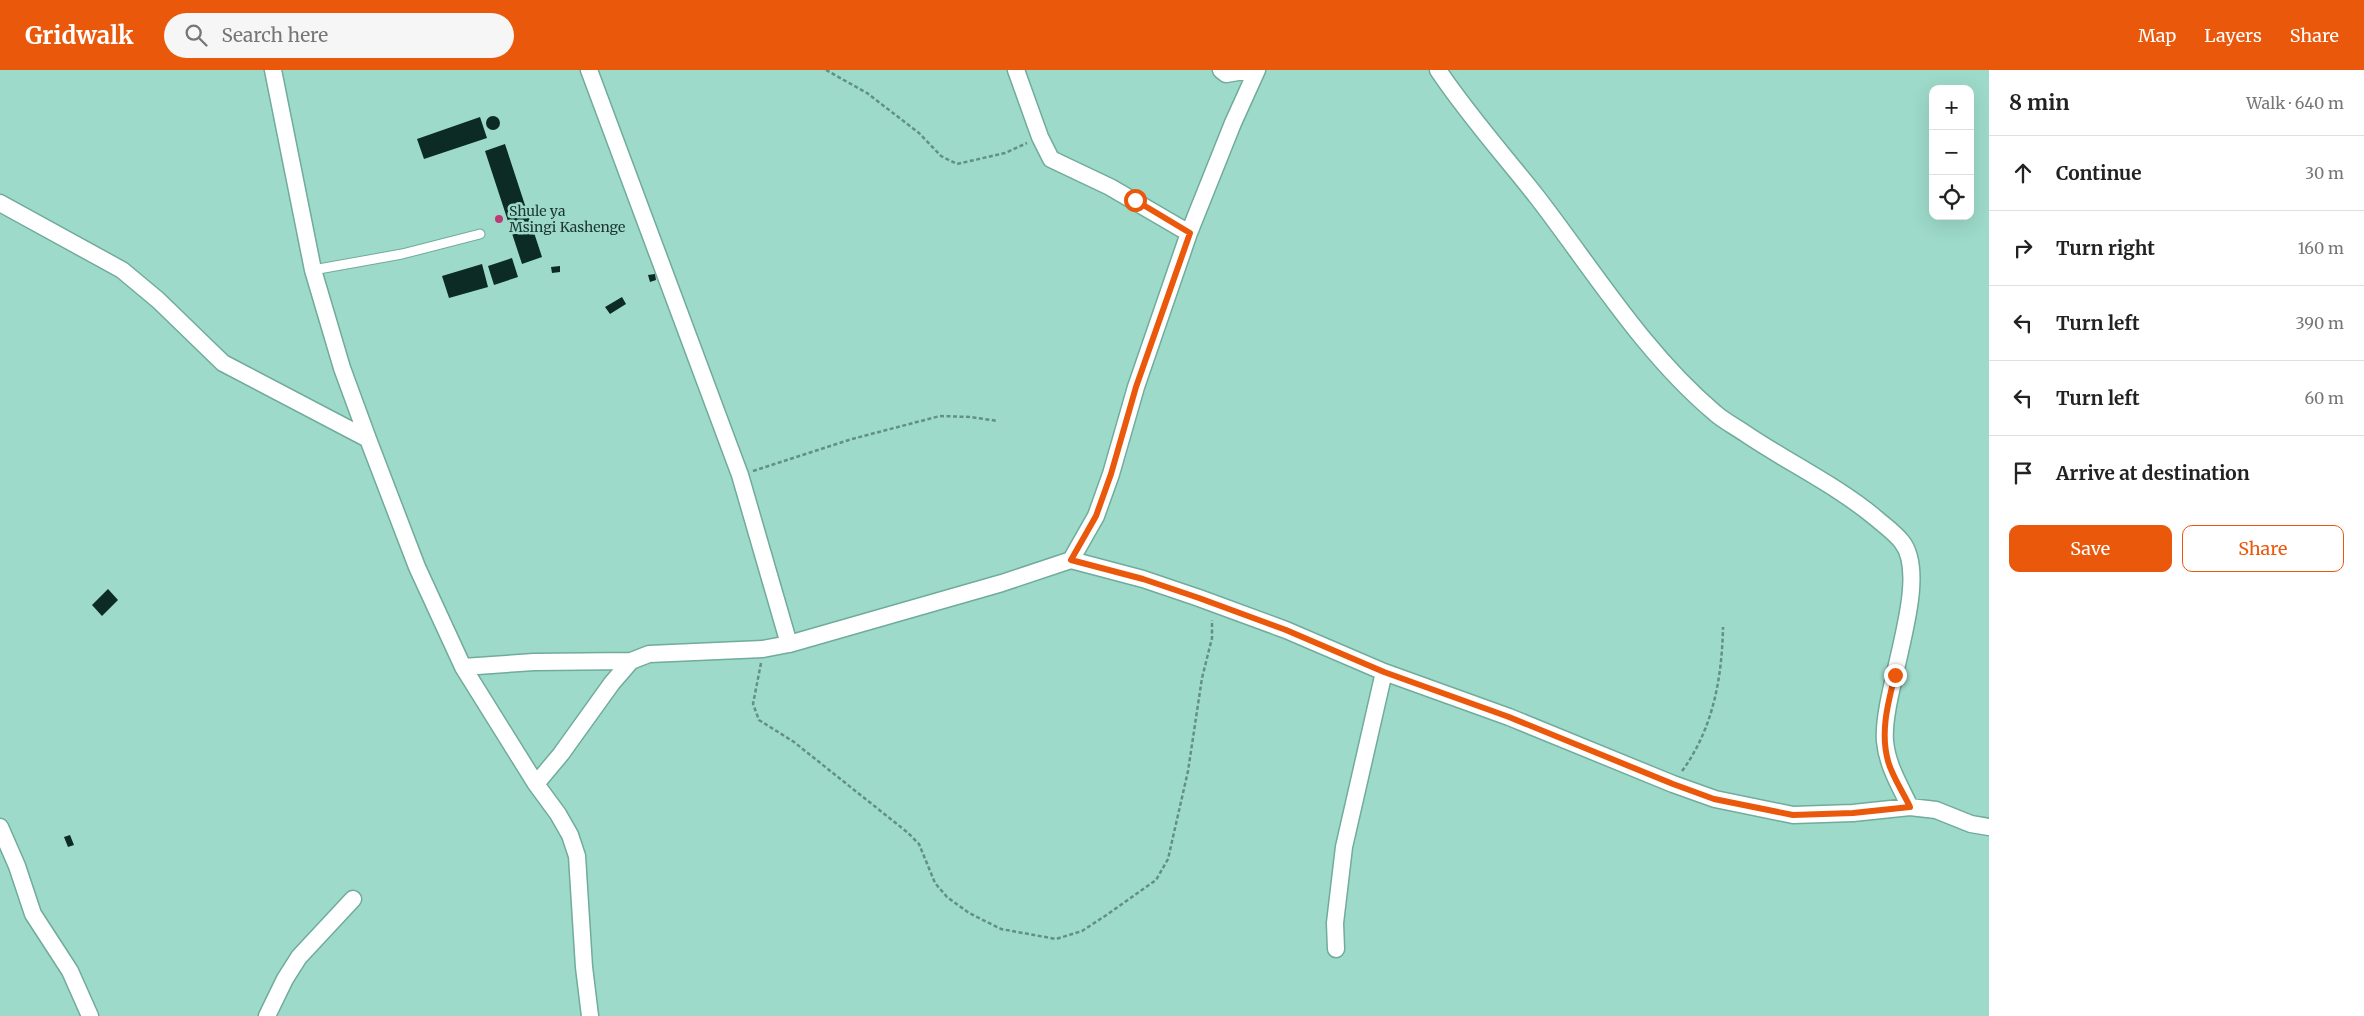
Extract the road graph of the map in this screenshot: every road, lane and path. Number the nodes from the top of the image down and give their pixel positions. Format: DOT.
graph roads {
  1 [pos="273,70"];
  2 [pos="589,70"];
  3 [pos="826,70"];
  4 [pos="1016,70"];
  5 [pos="1220,70"];
  6 [pos="1250,70"];
  7 [pos="1257,70"];
  8 [pos="1438,70"];
  9 [pos="1040,137"];
  10 [pos="0,203"];
  11 [pos="1190,233"];
  12 [pos="480,234"];
  13 [pos="313,270"];
  14 [pos="998,422"];
  15 [pos="368,439"];
  16 [pos="740,475"];
  17 [pos="1071,560"];
  18 [pos="1212,603"];
  19 [pos="1723,627"];
  20 [pos="789,644"];
  21 [pos="763,649"];
  22 [pos="631,660"];
  23 [pos="463,667"];
  24 [pos="1384,672"];
  25 [pos="536,784"];
  26 [pos="1673,784"];
  27 [pos="1910,807"];
  28 [pos="0,827"];
  29 [pos="1989,827"];
  30 [pos="353,900"];
  31 [pos="1336,949"];
  32 [pos="90,1016"];
  33 [pos="267,1016"];
  34 [pos="590,1016"];
  1 -- 13 [label="street"];
  2 -- 16 [label="street"];
  3 -- 9 [label="path"];
  4 -- 9 [label="street"];
  5 -- 6 [label="street"];
  7 -- 11 [label="street"];
  8 -- 27 [label="street"];
  9 -- 11 [label="street"];
  10 -- 15 [label="street"];
  11 -- 17 [label="street"];
  12 -- 13 [label="lane"];
  13 -- 15 [label="street"];
  14 -- 16 [label="path"];
  15 -- 23 [label="street"];
  16 -- 20 [label="street"];
  17 -- 18 [label="street"];
  17 -- 20 [label="street"];
  18 -- 21 [label="path"];
  18 -- 24 [label="street"];
  19 -- 26 [label="path"];
  20 -- 21 [label="street"];
  21 -- 22 [label="street"];
  22 -- 23 [label="street"];
  22 -- 25 [label="street"];
  23 -- 25 [label="street"];
  24 -- 26 [label="street"];
  24 -- 31 [label="street"];
  25 -- 34 [label="street"];
  26 -- 27 [label="street"];
  27 -- 29 [label="street"];
  28 -- 32 [label="street"];
  30 -- 33 [label="street"];
}
